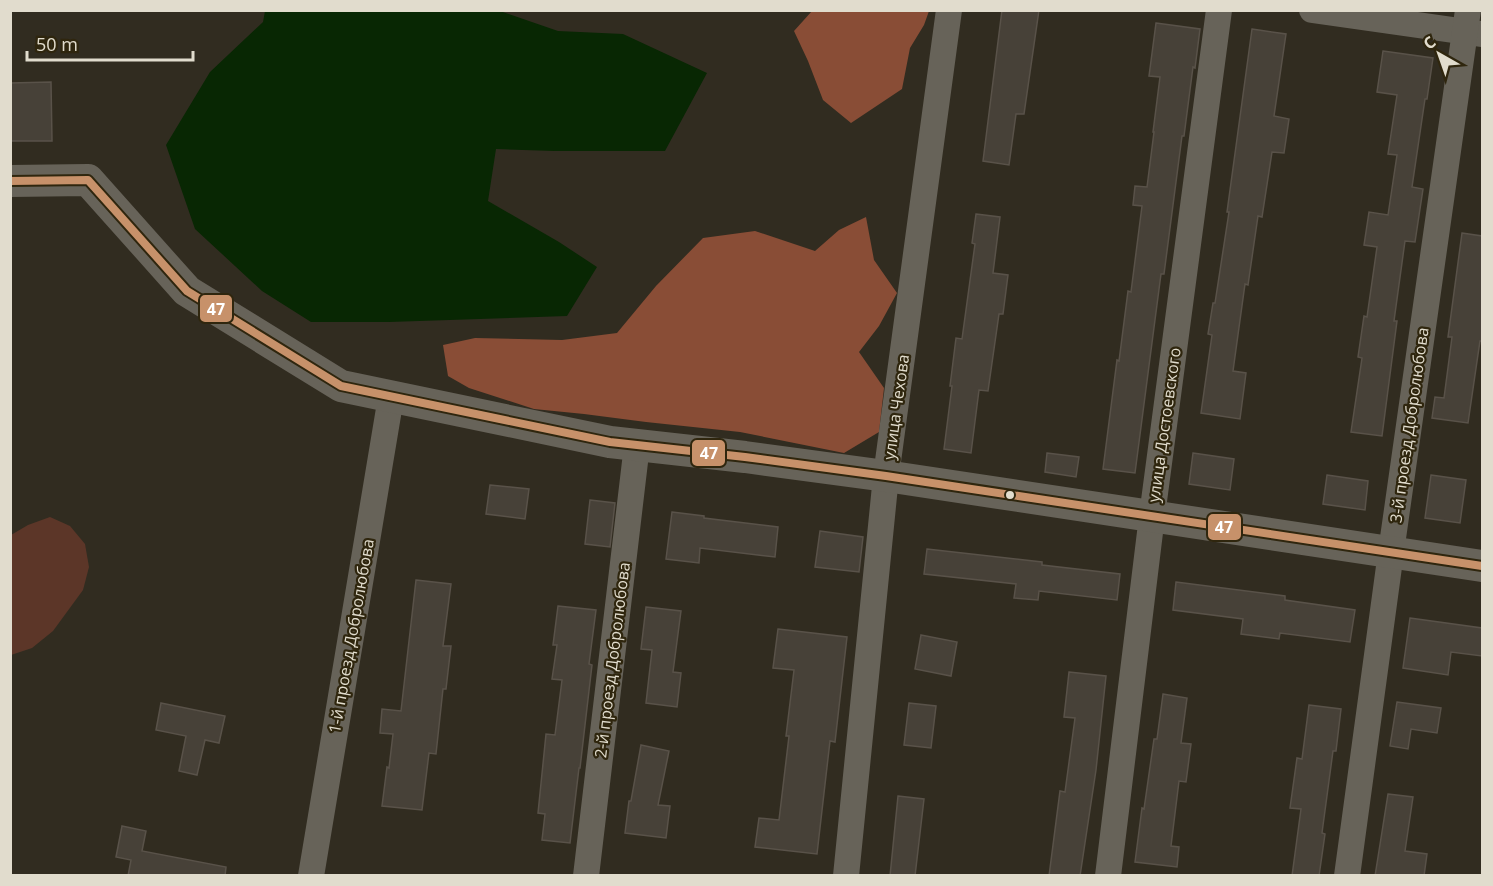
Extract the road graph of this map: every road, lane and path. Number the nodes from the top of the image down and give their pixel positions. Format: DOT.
graph roads {
  1 [pos="949,10"];
  2 [pos="1219,10"];
  3 [pos="1312,10"];
  4 [pos="1472,26"];
  5 [pos="10,181"];
  6 [pos="392,397"];
  7 [pos="637,445"];
  8 [pos="886,476"];
  9 [pos="1152,516"];
  10 [pos="1391,552"];
  11 [pos="1482,566"];
  12 [pos="311,876"];
  13 [pos="586,876"];
  14 [pos="846,876"];
  15 [pos="1108,876"];
  16 [pos="1347,876"];
  1 -- 8 [label="street, улица Чехова"];
  2 -- 9 [label="street, улица Достоевского"];
  3 -- 4 [label="street"];
  4 -- 10 [label="street, 3-й проезд Добролюбова"];
  5 -- 6 [label="street"];
  6 -- 7 [label="street"];
  6 -- 12 [label="street, 1-й проезд Добролюбова"];
  7 -- 8 [label="street"];
  7 -- 13 [label="street, 2-й проезд Добролюбова"];
  8 -- 9 [label="street"];
  8 -- 14 [label="street, улица Чехова"];
  9 -- 10 [label="street"];
  9 -- 15 [label="street, улица Достоевского"];
  10 -- 11 [label="street"];
  10 -- 16 [label="street, 3-й проезд Добролюбова"];
}
